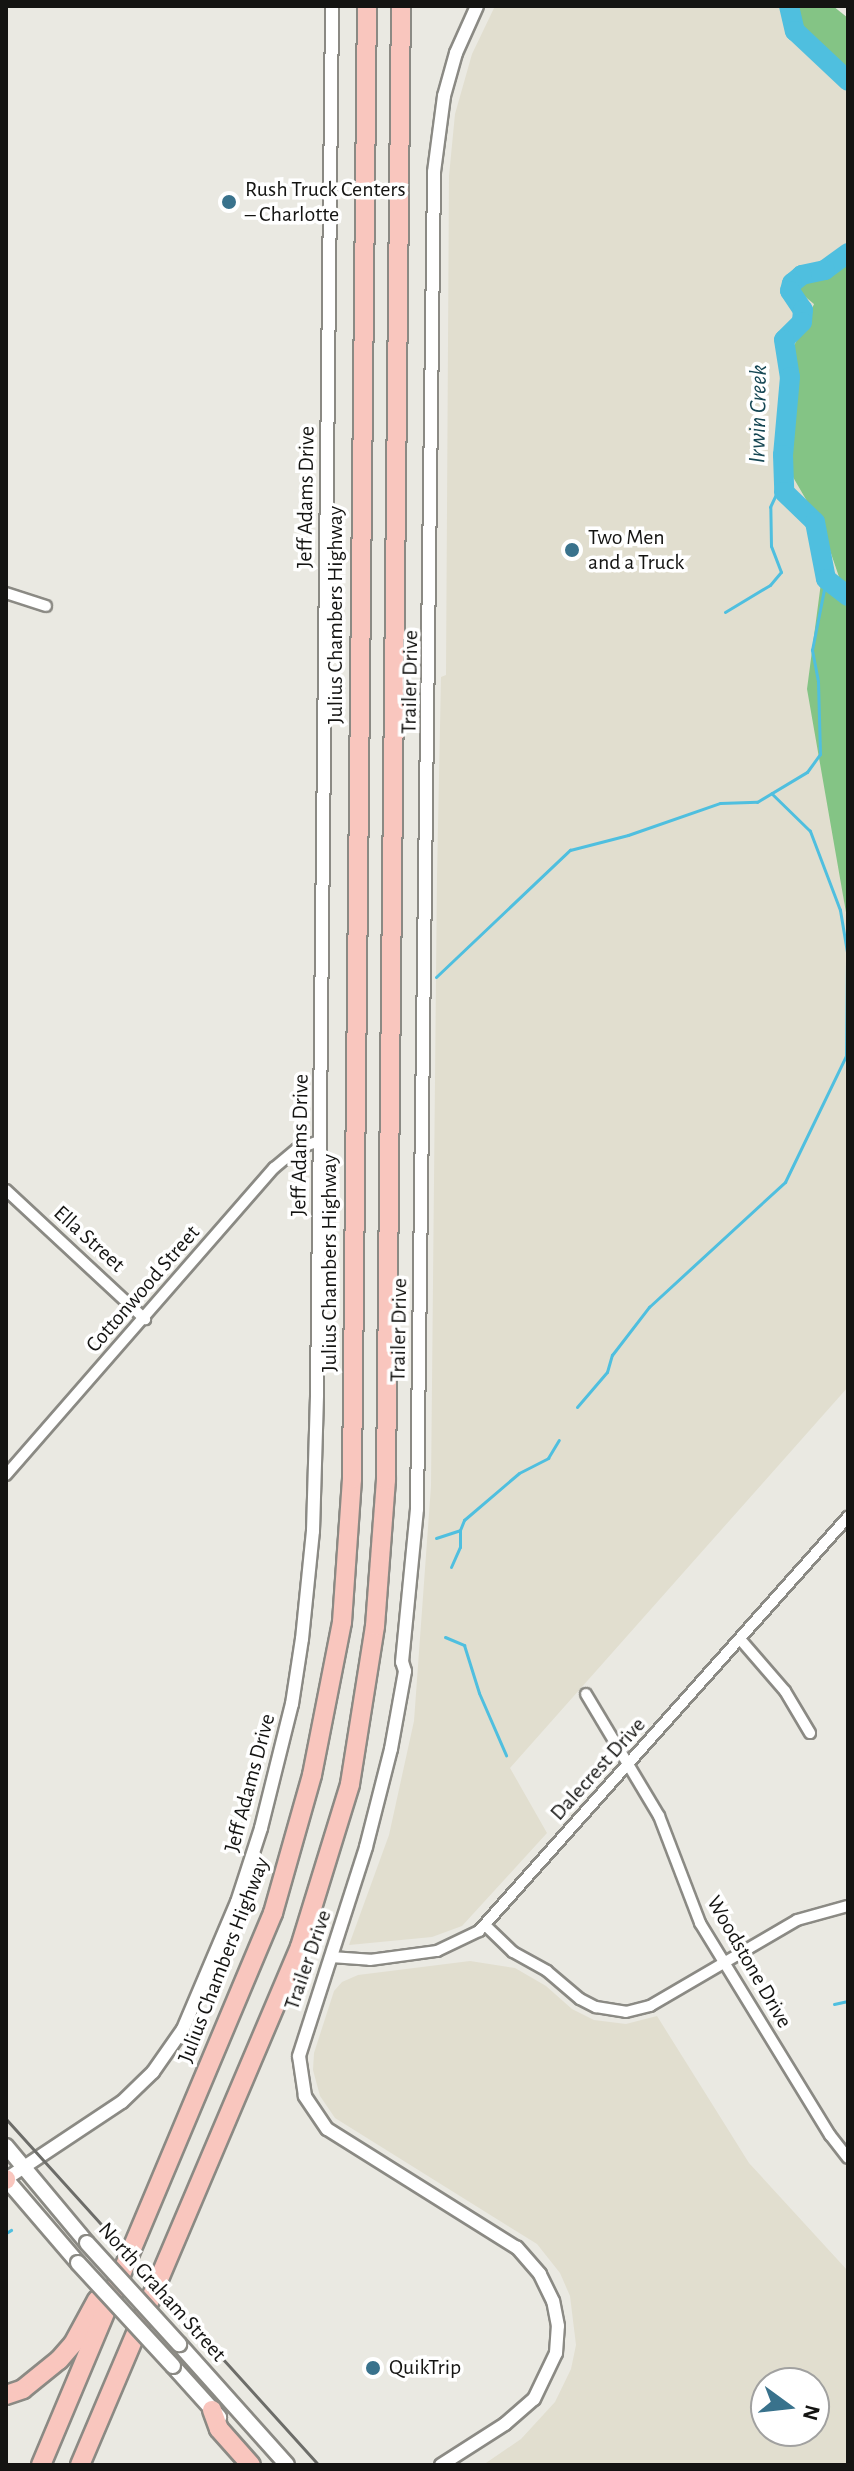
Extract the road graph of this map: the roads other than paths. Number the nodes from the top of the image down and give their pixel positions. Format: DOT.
graph roads {
  1 [pos="332,6"];
  2 [pos="367,6"];
  3 [pos="401,6"];
  4 [pos="477,6"];
  5 [pos="6,593"];
  6 [pos="46,606"];
  7 [pos="319,1141"];
  8 [pos="6,1190"];
  9 [pos="145,1319"];
  10 [pos="6,1475"];
  11 [pos="848,1517"];
  12 [pos="740,1639"];
  13 [pos="586,1694"];
  14 [pos="810,1733"];
  15 [pos="628,1764"];
  16 [pos="848,1906"];
  17 [pos="485,1925"];
  18 [pos="331,1957"];
  19 [pos="724,1962"];
  20 [pos="6,2146"];
  21 [pos="848,2158"];
  22 [pos="25,2167"];
  23 [pos="161,2176"];
  24 [pos="6,2179"];
  25 [pos="129,2352"];
  26 [pos="6,2395"];
  27 [pos="212,2410"];
  28 [pos="41,2465"];
  29 [pos="80,2465"];
  30 [pos="94,2465"];
  31 [pos="251,2465"];
  32 [pos="263,2465"];
  33 [pos="287,2465"];
  34 [pos="441,2465"];
  1 -- 7 [label="street, Jeff Adams Drive"];
  2 -- 23 [label="highway, Julius Chambers Highway"];
  3 -- 25 [label="highway"];
  4 -- 18 [label="street, Trailer Drive"];
  5 -- 6 [label="street"];
  7 -- 9 [label="street, Cottonwood Street"];
  7 -- 22 [label="street, Jeff Adams Drive"];
  8 -- 9 [label="street, Ella Street"];
  9 -- 10 [label="street, Cottonwood Street"];
  11 -- 12 [label="street, Dalecrest Drive"];
  12 -- 14 [label="street"];
  12 -- 15 [label="street, Dalecrest Drive"];
  13 -- 15 [label="street, Woodstone Drive"];
  15 -- 17 [label="street, Dalecrest Drive"];
  15 -- 19 [label="street, Woodstone Drive"];
  16 -- 19 [label="street"];
  17 -- 18 [label="street, Dalecrest Drive"];
  17 -- 19 [label="street"];
  18 -- 34 [label="street, Trailer Drive"];
  19 -- 21 [label="street, Woodstone Drive"];
  20 -- 22 [label="main road, North Graham Street"];
  22 -- 24 [label="street, Jeff Adams Drive"];
  22 -- 33 [label="main road, North Graham Street, bridge"];
  23 -- 26 [label="highway"];
  23 -- 28 [label="highway, Julius Chambers Highway"];
  24 -- 27 [label="main road, North Graham Street, bridge"];
  25 -- 29 [label="highway"];
  25 -- 30 [label="highway"];
  27 -- 31 [label="highway"];
  27 -- 32 [label="main road, North Graham Street"];
}
